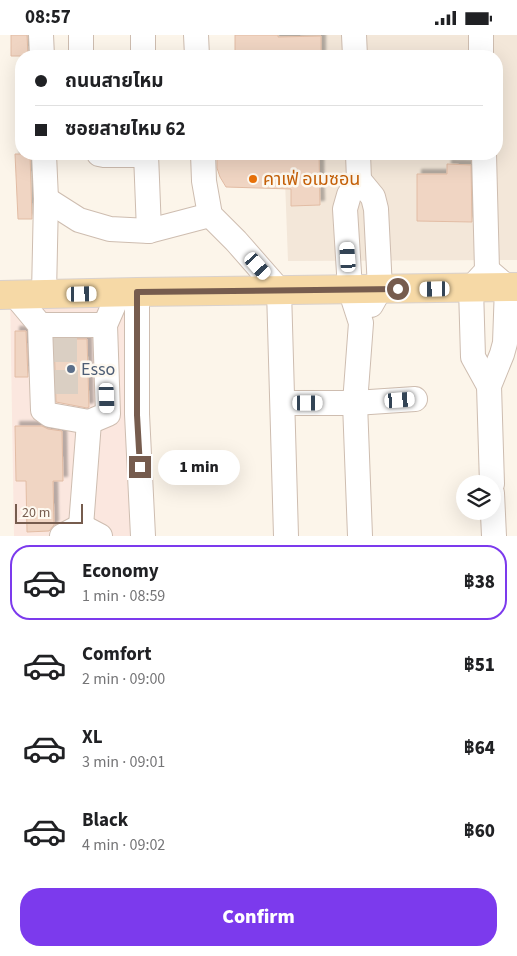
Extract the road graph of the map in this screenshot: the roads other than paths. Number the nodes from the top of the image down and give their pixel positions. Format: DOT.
graph roads {
  1 [pos="41,35"];
  2 [pos="81,35"];
  3 [pos="143,35"];
  4 [pos="196,35"];
  5 [pos="354,35"];
  6 [pos="481,35"];
  7 [pos="42,50"];
  8 [pos="81,50"];
  9 [pos="144,50"];
  10 [pos="197,50"];
  11 [pos="355,50"];
  12 [pos="481,50"];
  13 [pos="44,160"];
  14 [pos="146,160"];
  15 [pos="203,160"];
  16 [pos="358,160"];
  17 [pos="484,160"];
  18 [pos="359,180"];
  19 [pos="46,199"];
  20 [pos="210,215"];
  21 [pos="149,231"];
  22 [pos="479,279"];
  23 [pos="512,287"];
  24 [pos="350,289"];
  25 [pos="380,289"];
  26 [pos="279,290"];
  27 [pos="128,293"];
  28 [pos="44,294"];
  29 [pos="8,295"];
  30 [pos="361,323"];
  31 [pos="40,325"];
  32 [pos="105,325"];
  33 [pos="489,386"];
  34 [pos="415,399"];
  35 [pos="293,403"];
  36 [pos="355,403"];
  37 [pos="89,422"];
  38 [pos="492,475"];
  39 [pos="493,520"];
  40 [pos="81,533"];
  41 [pos="143,536"];
  42 [pos="286,536"];
  43 [pos="360,536"];
  44 [pos="494,536"];
  1 -- 7 [label="street"];
  2 -- 8 [label="street"];
  3 -- 9 [label="street"];
  4 -- 10 [label="street"];
  5 -- 11 [label="street"];
  6 -- 12 [label="street"];
  13 -- 19 [label="street"];
  14 -- 21 [label="street"];
  15 -- 20 [label="street"];
  16 -- 18 [label="street"];
  17 -- 22 [label="street"];
  18 -- 24 [label="street"];
  18 -- 25 [label="street"];
  19 -- 21 [label="street"];
  19 -- 28 [label="street"];
  20 -- 21 [label="street"];
  20 -- 26 [label="street"];
  22 -- 23 [label="main road"];
  22 -- 25 [label="main road"];
  22 -- 33 [label="street"];
  23 -- 33 [label="street"];
  24 -- 25 [label="main road"];
  24 -- 26 [label="main road"];
  24 -- 30 [label="street"];
  25 -- 30 [label="street"];
  26 -- 27 [label="main road"];
  26 -- 42 [label="street"];
  27 -- 28 [label="main road"];
  27 -- 32 [label="street"];
  27 -- 41 [label="street"];
  28 -- 29 [label="main road"];
  29 -- 31 [label="street"];
  30 -- 36 [label="street"];
  31 -- 32 [label="street"];
  31 -- 37 [label="street"];
  32 -- 37 [label="street"];
  33 -- 38 [label="street"];
  34 -- 36 [label="street"];
  35 -- 36 [label="street"];
  36 -- 43 [label="street"];
  37 -- 40 [label="street"];
  39 -- 44 [label="street"];
}
